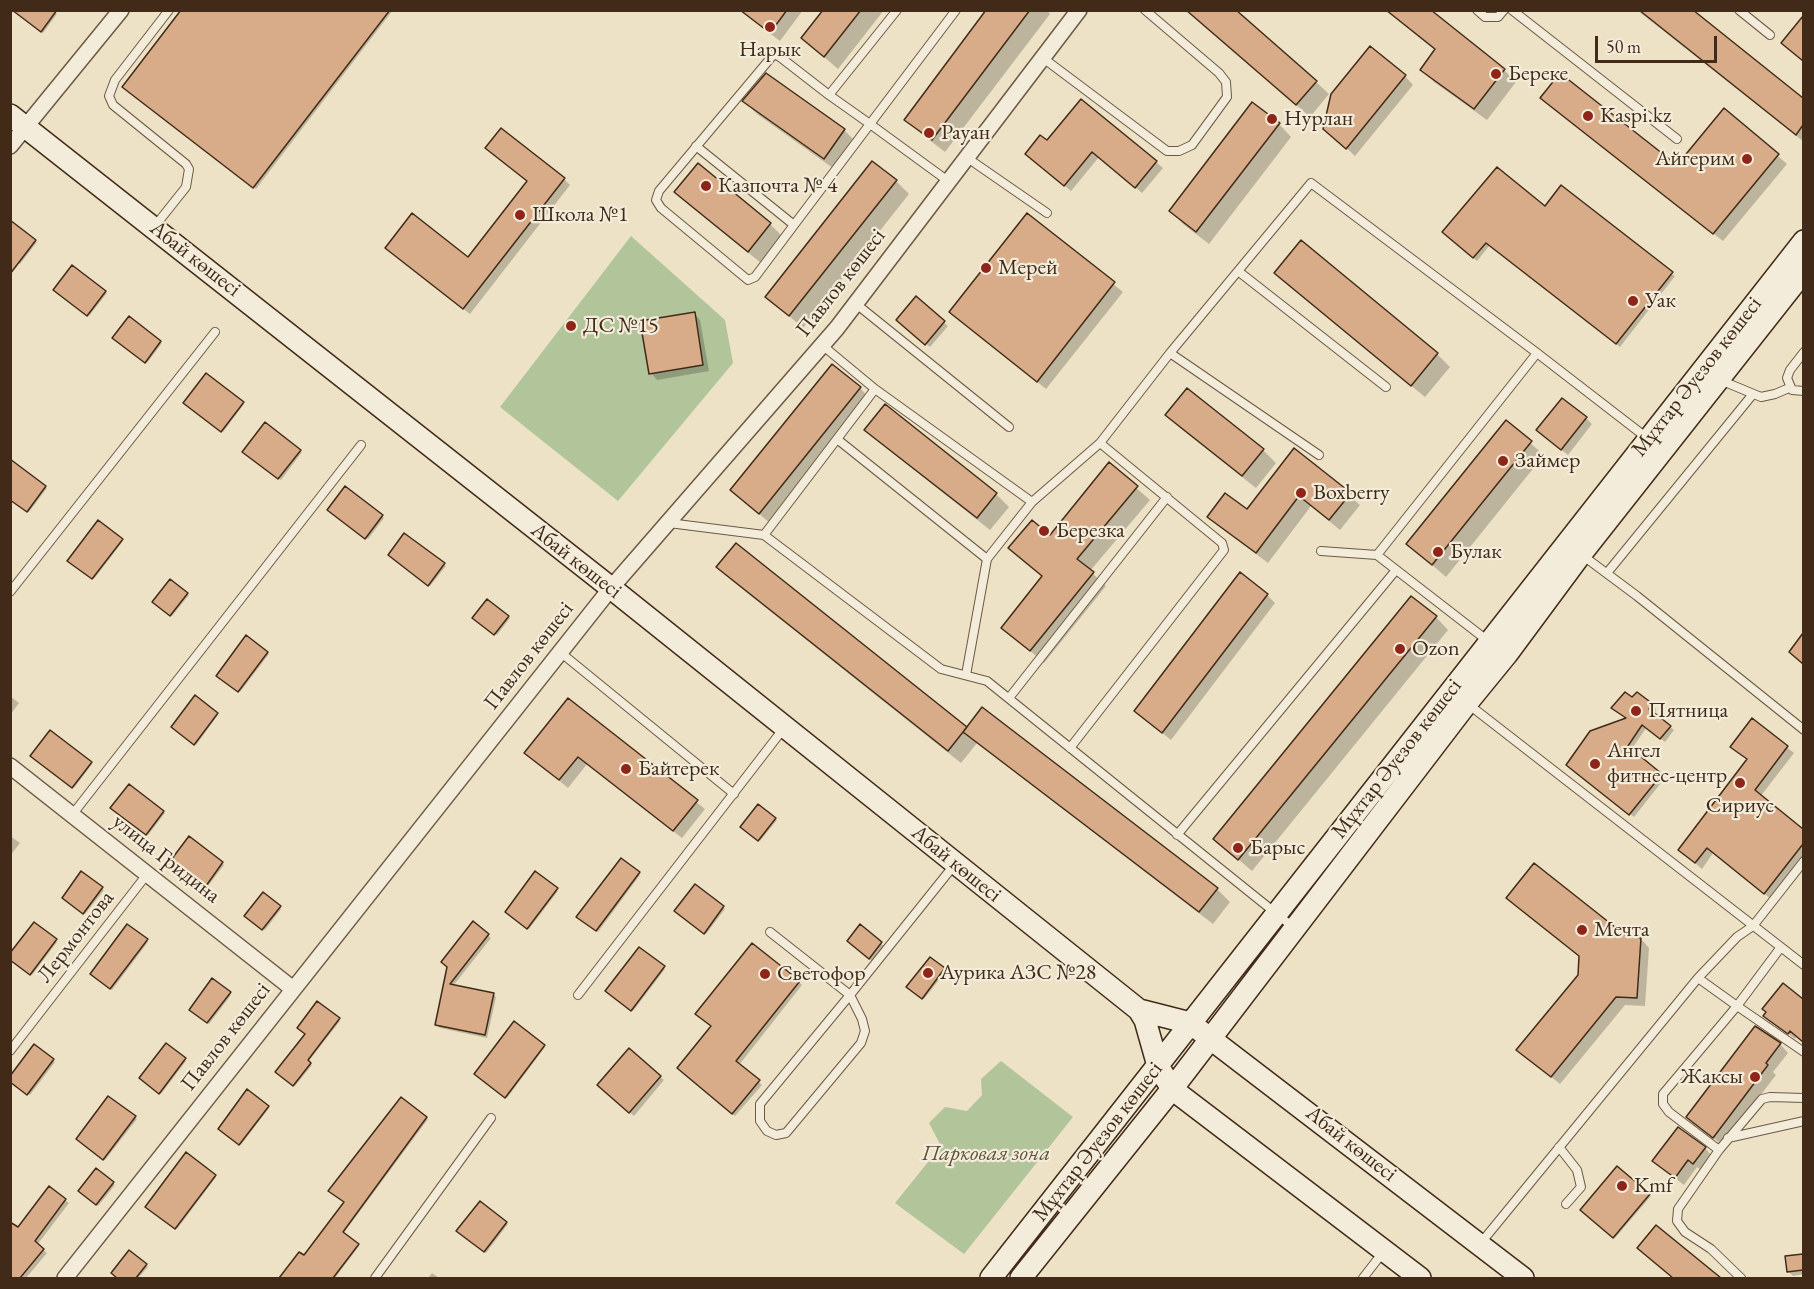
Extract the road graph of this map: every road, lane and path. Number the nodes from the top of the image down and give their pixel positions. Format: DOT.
graph roads {
  1 [pos="121,10"];
  2 [pos="169,10"];
  3 [pos="897,10"];
  4 [pos="956,10"];
  5 [pos="1079,10"];
  6 [pos="1145,10"];
  7 [pos="1477,10"];
  8 [pos="1504,10"];
  9 [pos="1512,10"];
  10 [pos="1739,10"];
  11 [pos="1770,35"];
  12 [pos="1042,58"];
  13 [pos="829,95"];
  14 [pos="18,121"];
  15 [pos="870,124"];
  16 [pos="1677,139"];
  17 [pos="10,146"];
  18 [pos="696,146"];
  19 [pos="966,157"];
  20 [pos="948,182"];
  21 [pos="1047,213"];
  22 [pos="794,225"];
  23 [pos="154,227"];
  24 [pos="1803,241"];
  25 [pos="1238,271"];
  26 [pos="1803,271"];
  27 [pos="855,303"];
  28 [pos="215,332"];
  29 [pos="822,345"];
  30 [pos="1537,352"];
  31 [pos="1803,352"];
  32 [pos="1170,353"];
  33 [pos="1718,379"];
  34 [pos="1386,387"];
  35 [pos="1789,388"];
  36 [pos="875,389"];
  37 [pos="1803,391"];
  38 [pos="1753,394"];
  39 [pos="1009,427"];
  40 [pos="837,439"];
  41 [pos="1648,439"];
  42 [pos="1100,443"];
  43 [pos="361,446"];
  44 [pos="1318,455"];
  45 [pos="1167,497"];
  46 [pos="1032,502"];
  47 [pos="667,523"];
  48 [pos="764,535"];
  49 [pos="1574,548"];
  50 [pos="1321,551"];
  51 [pos="1377,555"];
  52 [pos="987,559"];
  53 [pos="1396,570"];
  54 [pos="1607,573"];
  55 [pos="611,588"];
  56 [pos="10,592"];
  57 [pos="1488,641"];
  58 [pos="561,652"];
  59 [pos="1507,654"];
  60 [pos="966,675"];
  61 [pos="1459,697"];
  62 [pos="1009,699"];
  63 [pos="784,726"];
  64 [pos="1803,730"];
  65 [pos="1071,748"];
  66 [pos="10,766"];
  67 [pos="735,794"];
  68 [pos="72,815"];
  69 [pos="1177,835"];
  70 [pos="1803,861"];
  71 [pos="956,863"];
  72 [pos="148,873"];
  73 [pos="1276,913"];
  74 [pos="1753,926"];
  75 [pos="1294,928"];
  76 [pos="770,932"];
  77 [pos="1781,947"];
  78 [pos="1803,965"];
  79 [pos="1698,978"];
  80 [pos="293,988"];
  81 [pos="578,995"];
  82 [pos="850,995"];
  83 [pos="1737,1006"];
  84 [pos="1139,1010"];
  85 [pos="1190,1023"];
  86 [pos="1210,1037"];
  87 [pos="10,1051"];
  88 [pos="1803,1052"];
  89 [pos="1158,1066"];
  90 [pos="1172,1089"];
  91 [pos="1803,1098"];
  92 [pos="491,1118"];
  93 [pos="1803,1121"];
  94 [pos="1728,1138"];
  95 [pos="1559,1147"];
  96 [pos="1719,1150"];
  97 [pos="1566,1204"];
  98 [pos="1480,1244"];
  99 [pos="1384,1251"];
  100 [pos="65,1278"];
  101 [pos="375,1278"];
  102 [pos="991,1278"];
  103 [pos="1021,1278"];
  104 [pos="1365,1278"];
  105 [pos="1420,1278"];
  106 [pos="1523,1278"];
  107 [pos="1741,1278"];
  1 -- 14 [label="street"];
  2 -- 23 [label="lane"];
  3 -- 13 [label="lane"];
  4 -- 15 [label="lane"];
  5 -- 12 [label="street, Павлов көшесі"];
  6 -- 12 [label="lane"];
  7 -- 8 [label="lane"];
  9 -- 16 [label="lane"];
  10 -- 11 [label="lane"];
  12 -- 19 [label="street, Павлов көшесі"];
  13 -- 15 [label="lane"];
  13 -- 18 [label="lane"];
  14 -- 17 [label="street"];
  14 -- 23 [label="main road, Абай көшесі"];
  15 -- 20 [label="lane"];
  15 -- 22 [label="lane"];
  18 -- 22 [label="lane"];
  18 -- 22 [label="lane"];
  19 -- 20 [label="street, Павлов көшесі"];
  19 -- 21 [label="lane"];
  20 -- 27 [label="street, Павлов көшесі"];
  23 -- 55 [label="main road, Абай көшесі"];
  24 -- 41 [label="main road, Мұхтар Әуезов көшесі"];
  25 -- 30 [label="lane"];
  25 -- 32 [label="lane"];
  25 -- 34 [label="lane"];
  26 -- 33 [label="main road, Мұхтар Әуезов көшесі"];
  27 -- 29 [label="street, Павлов көшесі"];
  27 -- 39 [label="lane"];
  28 -- 56 [label="lane"];
  29 -- 36 [label="lane"];
  29 -- 47 [label="street, Павлов көшесі"];
  30 -- 41 [label="lane"];
  30 -- 51 [label="lane"];
  31 -- 35 [label="lane"];
  32 -- 42 [label="lane"];
  32 -- 44 [label="lane"];
  33 -- 38 [label="lane"];
  33 -- 49 [label="main road, Мұхтар Әуезов көшесі"];
  35 -- 37 [label="lane"];
  35 -- 38 [label="lane"];
  36 -- 40 [label="lane"];
  36 -- 46 [label="lane"];
  38 -- 54 [label="lane"];
  40 -- 48 [label="lane"];
  40 -- 52 [label="lane"];
  41 -- 49 [label="main road, Мұхтар Әуезов көшесі"];
  42 -- 45 [label="lane"];
  42 -- 46 [label="lane"];
  43 -- 68 [label="lane"];
  45 -- 62 [label="lane"];
  45 -- 65 [label="lane"];
  46 -- 52 [label="lane"];
  47 -- 48 [label="lane"];
  47 -- 55 [label="street, Павлов көшесі"];
  48 -- 60 [label="lane"];
  49 -- 54 [label="lane"];
  49 -- 57 [label="main road, Мұхтар Әуезов көшесі"];
  49 -- 59 [label="main road, Мұхтар Әуезов көшесі"];
  50 -- 51 [label="lane"];
  51 -- 53 [label="lane"];
  52 -- 60 [label="lane"];
  53 -- 57 [label="lane"];
  53 -- 69 [label="lane"];
  54 -- 64 [label="lane"];
  55 -- 58 [label="street, Павлов көшесі"];
  55 -- 63 [label="main road, Абай көшесі"];
  57 -- 59 [label="lane"];
  57 -- 61 [label="main road, Мұхтар Әуезов көшесі"];
  58 -- 67 [label="lane"];
  58 -- 80 [label="street, Павлов көшесі"];
  59 -- 61 [label="main road, Мұхтар Әуезов көшесі"];
  60 -- 62 [label="lane"];
  61 -- 73 [label="main road, Мұхтар Әуезов көшесі"];
  61 -- 74 [label="lane"];
  61 -- 75 [label="main road, Мұхтар Әуезов көшесі"];
  62 -- 65 [label="lane"];
  63 -- 67 [label="lane"];
  63 -- 71 [label="main road, Абай көшесі"];
  65 -- 69 [label="lane"];
  66 -- 68 [label="street, улица Гридина"];
  67 -- 81 [label="lane"];
  68 -- 72 [label="street, улица Гридина"];
  69 -- 73 [label="lane"];
  70 -- 74 [label="lane"];
  71 -- 82 [label="lane"];
  71 -- 84 [label="main road, Абай көшесі"];
  72 -- 80 [label="street, улица Гридина"];
  72 -- 87 [label="lane, Лермонтова"];
  73 -- 75 [label="lane"];
  73 -- 85 [label="main road, Мұхтар Әуезов көшесі"];
  74 -- 77 [label="lane"];
  74 -- 79 [label="lane"];
  75 -- 86 [label="main road, Мұхтар Әуезов көшесі"];
  76 -- 82 [label="lane"];
  77 -- 78 [label="lane"];
  77 -- 83 [label="lane"];
  79 -- 83 [label="lane"];
  79 -- 95 [label="lane"];
  80 -- 100 [label="street, Павлов көшесі"];
  82 -- 82 [label="lane"];
  83 -- 88 [label="lane"];
  83 -- 96 [label="lane"];
  84 -- 85 [label="main road, Абай көшесі"];
  84 -- 89 [label="main road, Абай көшесі"];
  85 -- 86 [label="main road, Абай көшесі"];
  85 -- 89 [label="main road, Мұхтар Әуезов көшесі"];
  86 -- 90 [label="main road, Мұхтар Әуезов көшесі"];
  86 -- 98 [label="main road, Абай көшесі"];
  89 -- 90 [label="main road, Абай көшесі"];
  89 -- 102 [label="main road, Мұхтар Әуезов көшесі"];
  90 -- 99 [label="main road, Абай көшесі"];
  90 -- 103 [label="main road, Мұхтар Әуезов көшесі"];
  91 -- 94 [label="lane"];
  92 -- 101 [label="lane"];
  93 -- 94 [label="lane"];
  94 -- 96 [label="lane"];
  95 -- 97 [label="lane"];
  95 -- 98 [label="lane"];
  96 -- 107 [label="lane"];
  98 -- 106 [label="main road, Абай көшесі"];
  99 -- 104 [label="lane"];
  99 -- 105 [label="main road, Абай көшесі"];
}
